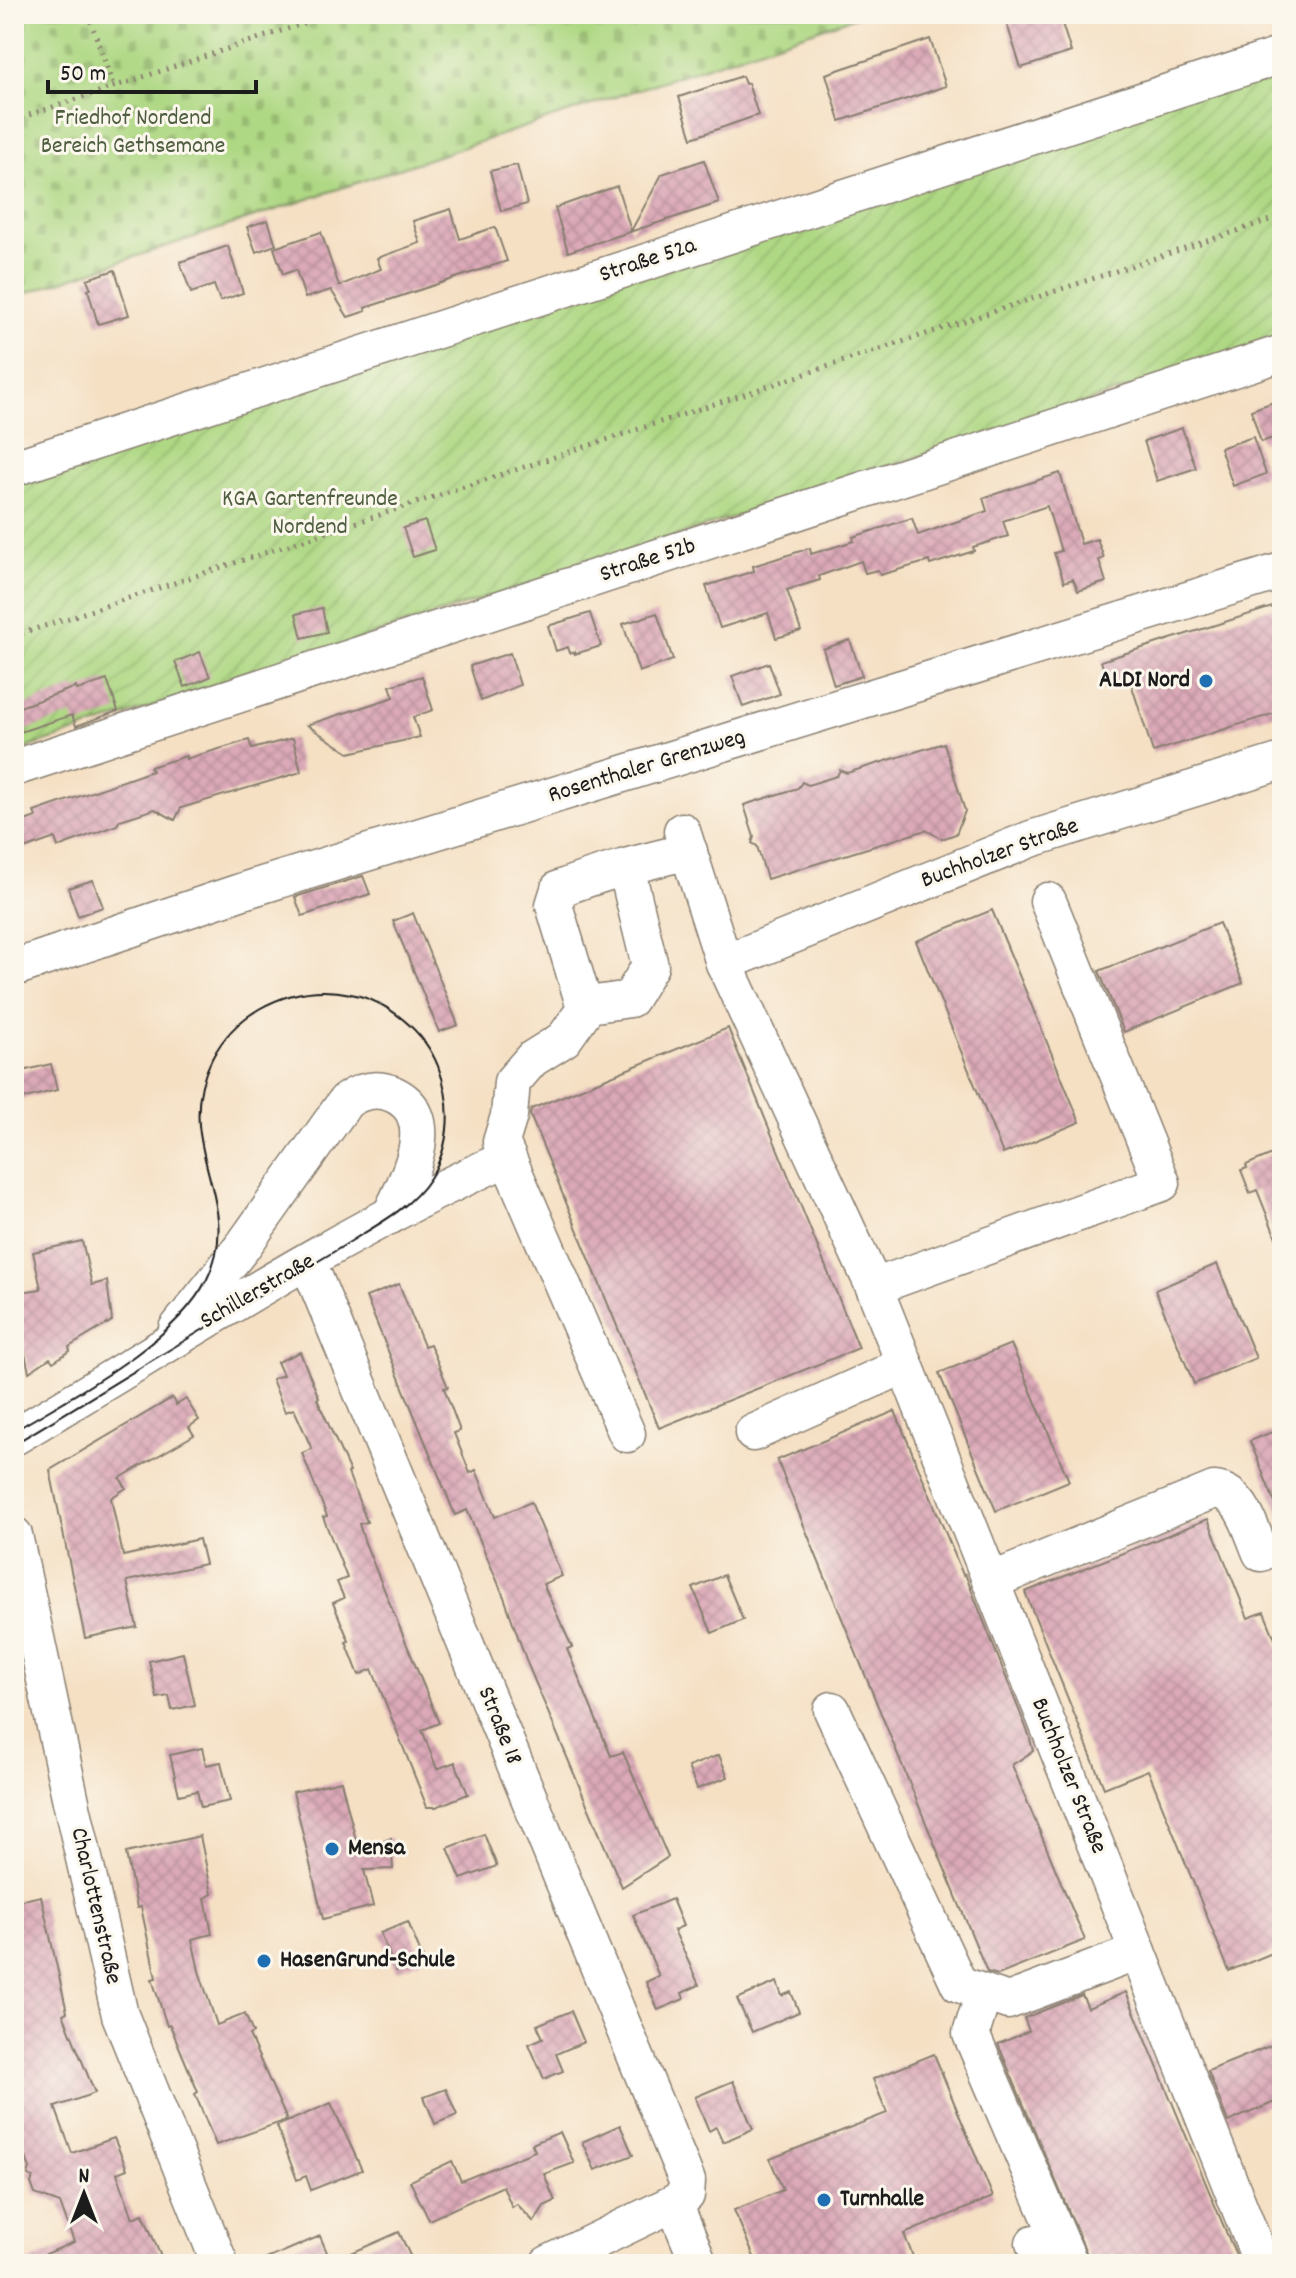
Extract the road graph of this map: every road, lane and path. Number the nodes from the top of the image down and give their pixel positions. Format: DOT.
graph roads {
  1 [pos="88,14"];
  2 [pos="332,14"];
  3 [pos="1282,55"];
  4 [pos="114,87"];
  5 [pos="14,120"];
  6 [pos="1282,216"];
  7 [pos="1282,353"];
  8 [pos="14,468"];
  9 [pos="1282,571"];
  10 [pos="14,636"];
  11 [pos="1282,761"];
  12 [pos="14,768"];
  13 [pos="626,867"];
  14 [pos="1048,901"];
  15 [pos="724,963"];
  16 [pos="14,968"];
  17 [pos="588,1005"];
  18 [pos="508,1158"];
  19 [pos="390,1216"];
  20 [pos="308,1262"];
  21 [pos="874,1287"];
  22 [pos="164,1346"];
  23 [pos="905,1365"];
  24 [pos="753,1433"];
  25 [pos="627,1434"];
  26 [pos="14,1437"];
  27 [pos="14,1535"];
  28 [pos="1261,1553"];
  29 [pos="991,1581"];
  30 [pos="832,1710"];
  31 [pos="1138,1952"];
  32 [pos="984,1993"];
  33 [pos="681,2196"];
  34 [pos="220,2264"];
  35 [pos="548,2264"];
  36 [pos="699,2264"];
  37 [pos="1070,2264"];
  38 [pos="1262,2264"];
  1 -- 4 [label="path"];
  2 -- 4 [label="path"];
  3 -- 8 [label="street, Straße 52a"];
  4 -- 5 [label="path"];
  6 -- 10 [label="path"];
  7 -- 12 [label="street, Straße 52b"];
  9 -- 16 [label="street, Rosenthaler Grenzweg"];
  11 -- 15 [label="street, Buchholzer Straße"];
  13 -- 15 [label="street, Buchholzer Straße"];
  13 -- 17 [label="street"];
  13 -- 17 [label="street"];
  14 -- 21 [label="street"];
  15 -- 21 [label="street, Buchholzer Straße"];
  17 -- 18 [label="street"];
  18 -- 19 [label="street, Schillerstraße"];
  18 -- 25 [label="street"];
  19 -- 20 [label="street, Schillerstraße"];
  19 -- 22 [label="street"];
  20 -- 22 [label="street, Schillerstraße"];
  20 -- 33 [label="street, Straße 18"];
  21 -- 23 [label="street, Buchholzer Straße"];
  22 -- 26 [label="street, Schillerstraße"];
  23 -- 24 [label="street"];
  23 -- 29 [label="street, Buchholzer Straße"];
  27 -- 34 [label="street, Charlottenstraße"];
  28 -- 29 [label="street"];
  29 -- 31 [label="street, Buchholzer Straße"];
  30 -- 32 [label="street"];
  31 -- 32 [label="street"];
  31 -- 38 [label="street, Buchholzer Straße"];
  32 -- 37 [label="street"];
  33 -- 35 [label="street"];
  33 -- 36 [label="street, Straße 18"];
}
